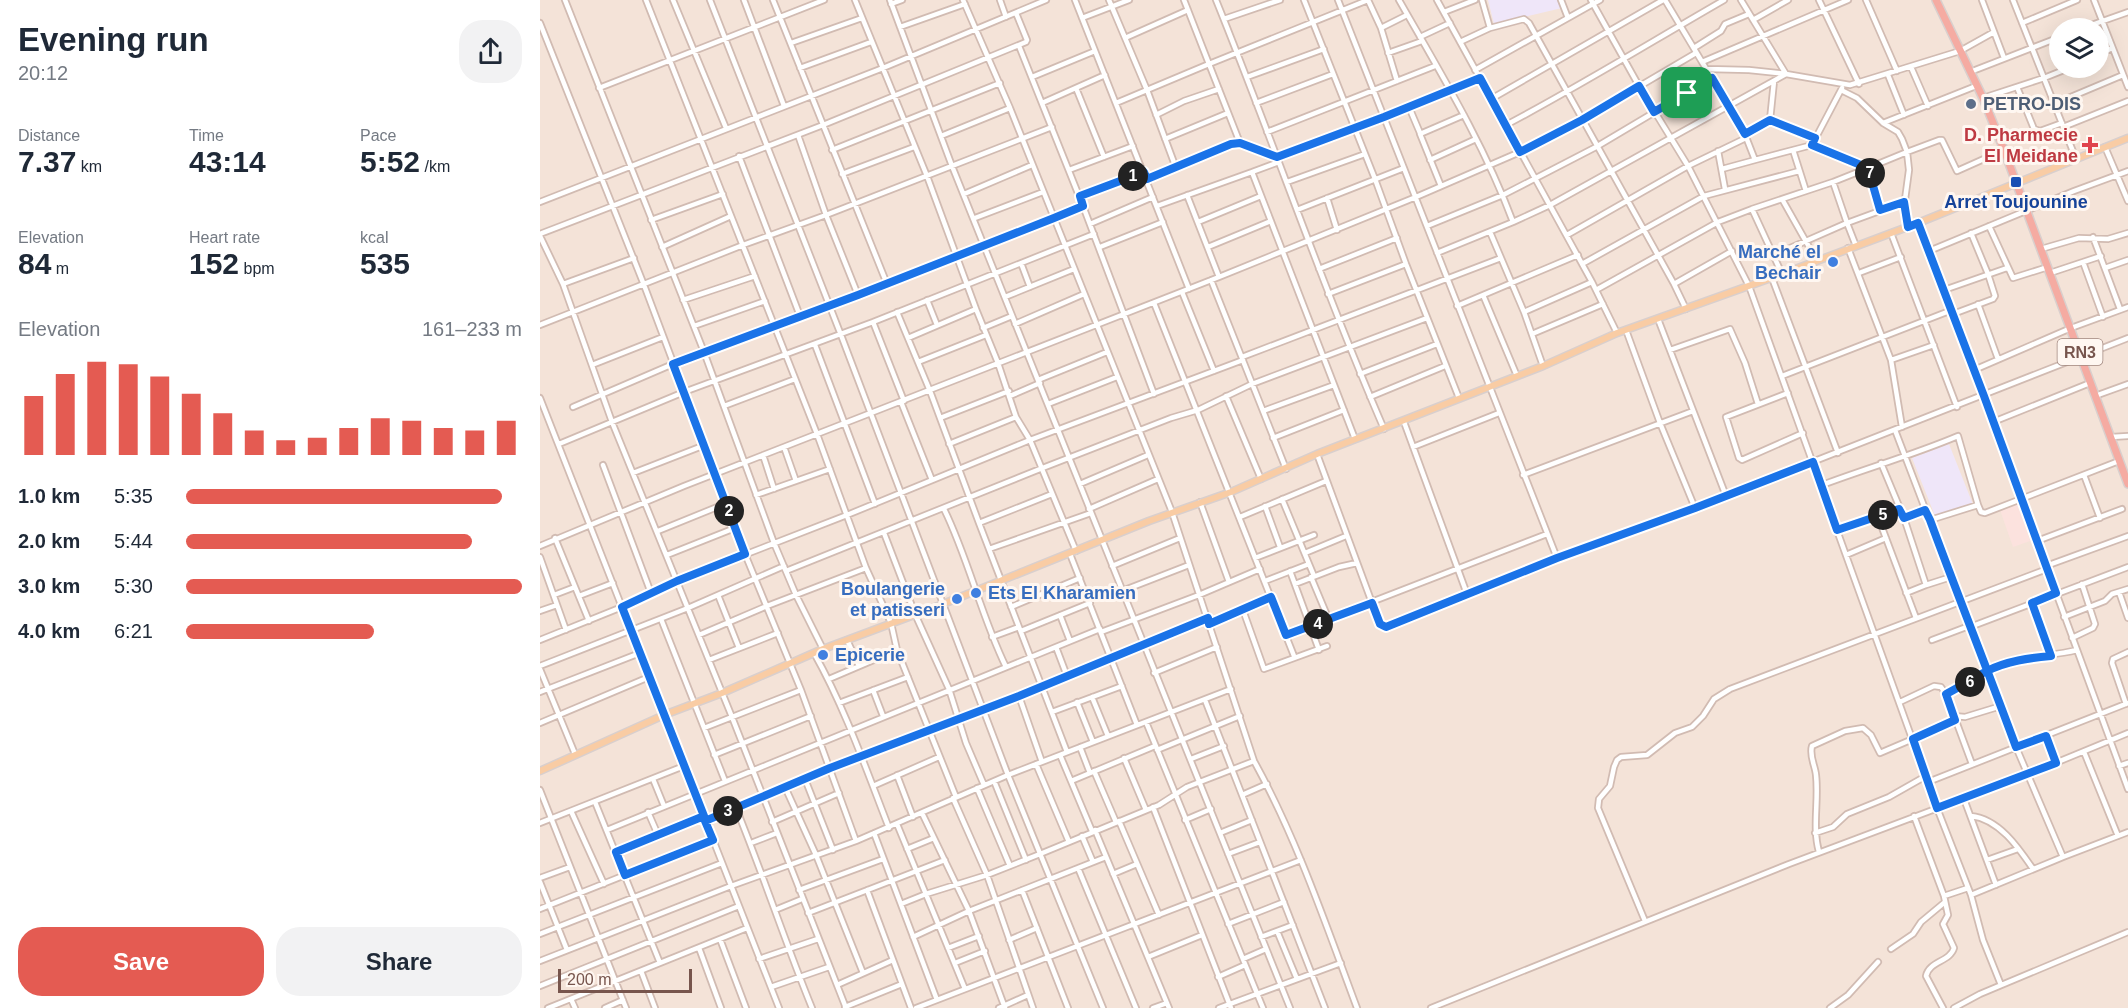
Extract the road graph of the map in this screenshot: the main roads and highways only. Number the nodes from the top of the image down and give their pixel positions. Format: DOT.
graph roads {
  1 [pos="1936,0"];
  2 [pos="2128,138"];
  3 [pos="2016,183"];
  4 [pos="2126,474"];
  5 [pos="2128,484"];
  6 [pos="540,771"];
  1 -- 3 [label="highway, RN3"];
  2 -- 3 [label="main road"];
  3 -- 4 [label="highway, RN3"];
  3 -- 6 [label="main road"];
  4 -- 5 [label="highway, RN3"];
}
